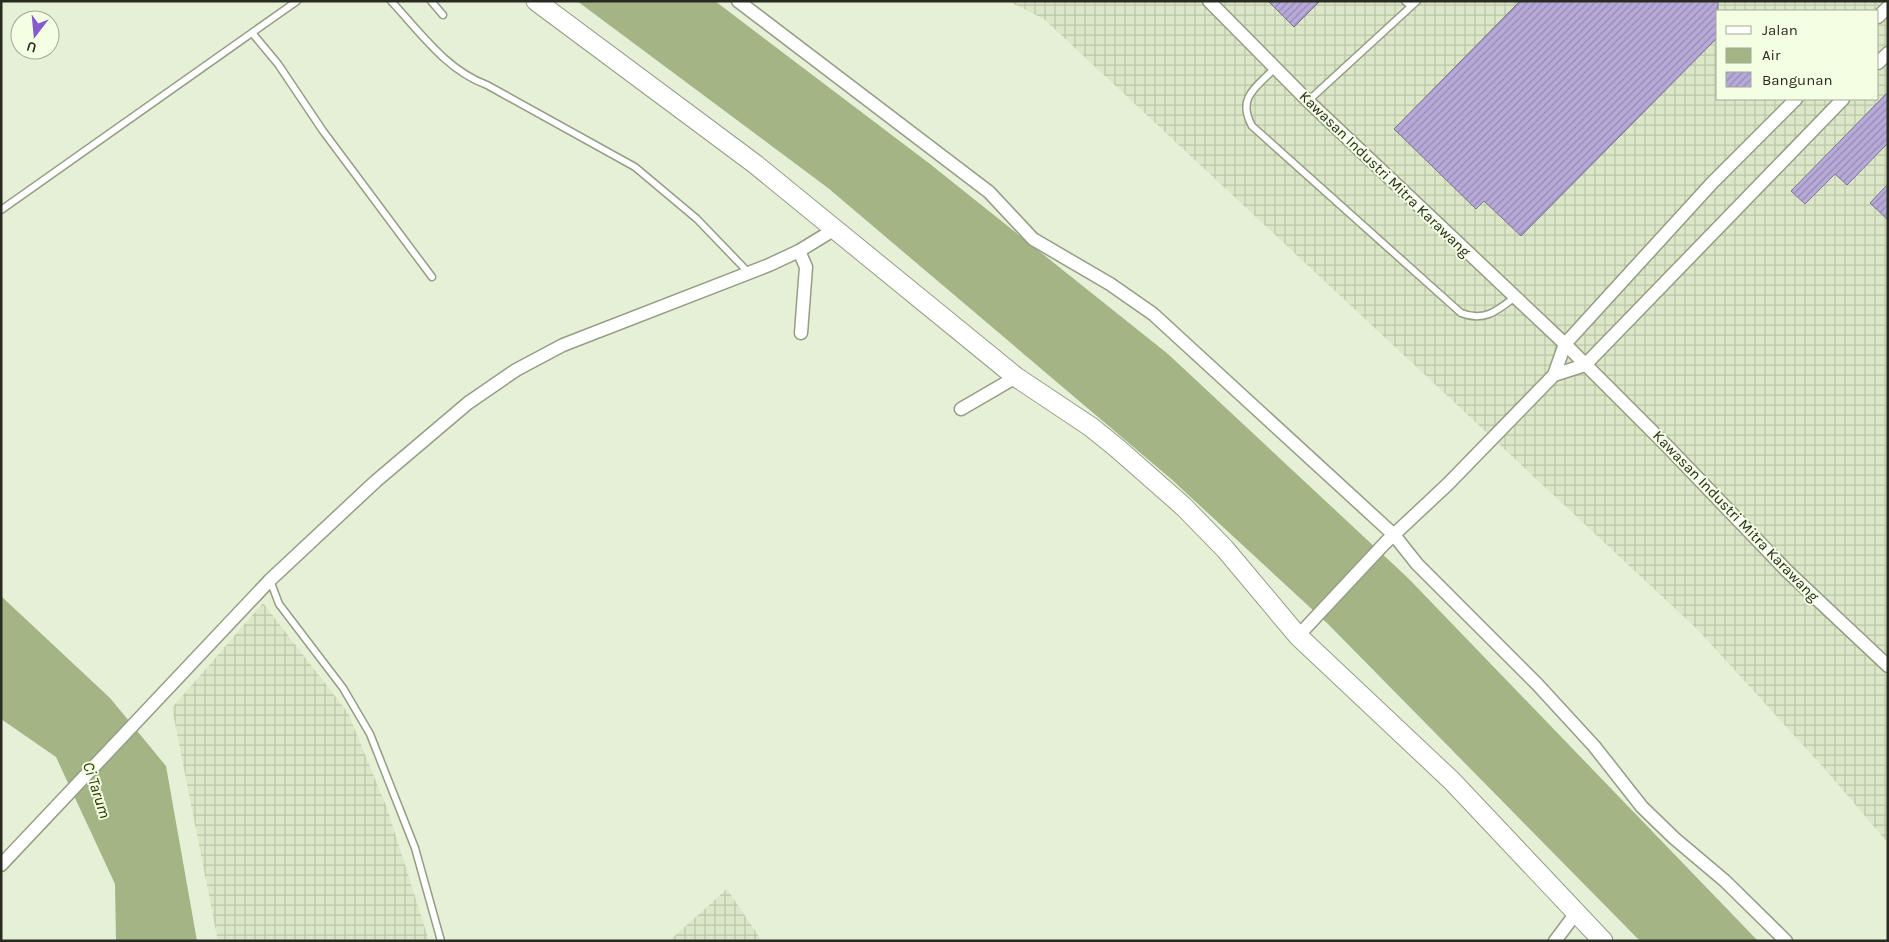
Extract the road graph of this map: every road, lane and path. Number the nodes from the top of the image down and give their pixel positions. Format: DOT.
graph roads {
  1 [pos="297,1"];
  2 [pos="391,1"];
  3 [pos="431,1"];
  4 [pos="536,1"];
  5 [pos="738,1"];
  6 [pos="1209,1"];
  7 [pos="1405,1"];
  8 [pos="1417,1"];
  9 [pos="1411,6"];
  10 [pos="1888,6"];
  11 [pos="443,15"];
  12 [pos="1879,15"];
  13 [pos="253,34"];
  14 [pos="1888,53"];
  15 [pos="1879,62"];
  16 [pos="1276,67"];
  17 [pos="1795,100"];
  18 [pos="1842,100"];
  19 [pos="1308,101"];
  20 [pos="1,210"];
  21 [pos="835,229"];
  22 [pos="799,251"];
  23 [pos="748,272"];
  24 [pos="432,277"];
  25 [pos="1515,297"];
  26 [pos="801,333"];
  27 [pos="1565,344"];
  28 [pos="1585,365"];
  29 [pos="1554,375"];
  30 [pos="1016,377"];
  31 [pos="961,409"];
  32 [pos="1389,539"];
  33 [pos="270,580"];
  34 [pos="1298,636"];
  35 [pos="1888,666"];
  36 [pos="1,866"];
  37 [pos="1576,913"];
  38 [pos="441,941"];
  39 [pos="1555,941"];
  40 [pos="1603,941"];
  41 [pos="1786,941"];
  1 -- 13 [label="lane"];
  2 -- 23 [label="lane"];
  3 -- 11 [label="lane"];
  4 -- 21 [label="street"];
  5 -- 32 [label="street"];
  6 -- 16 [label="street, Kawasan Industri Mitra Karawang"];
  7 -- 9 [label="lane"];
  8 -- 9 [label="lane"];
  9 -- 19 [label="lane"];
  10 -- 12 [label="street"];
  13 -- 20 [label="lane"];
  13 -- 24 [label="lane"];
  14 -- 15 [label="street"];
  16 -- 19 [label="street, Kawasan Industri Mitra Karawang"];
  16 -- 25 [label="lane"];
  17 -- 27 [label="street"];
  18 -- 28 [label="street"];
  19 -- 25 [label="street, Kawasan Industri Mitra Karawang"];
  21 -- 22 [label="street"];
  21 -- 30 [label="street"];
  22 -- 23 [label="street"];
  22 -- 26 [label="street"];
  23 -- 33 [label="street"];
  25 -- 27 [label="street, Kawasan Industri Mitra Karawang"];
  27 -- 28 [label="street, Kawasan Industri Mitra Karawang"];
  27 -- 29 [label="street"];
  28 -- 29 [label="street"];
  28 -- 35 [label="street, Kawasan Industri Mitra Karawang"];
  29 -- 32 [label="street"];
  30 -- 31 [label="street"];
  30 -- 34 [label="street"];
  32 -- 34 [label="street"];
  32 -- 41 [label="street"];
  33 -- 36 [label="street"];
  33 -- 38 [label="lane"];
  34 -- 37 [label="street"];
  37 -- 39 [label="street"];
  37 -- 40 [label="street"];
}
